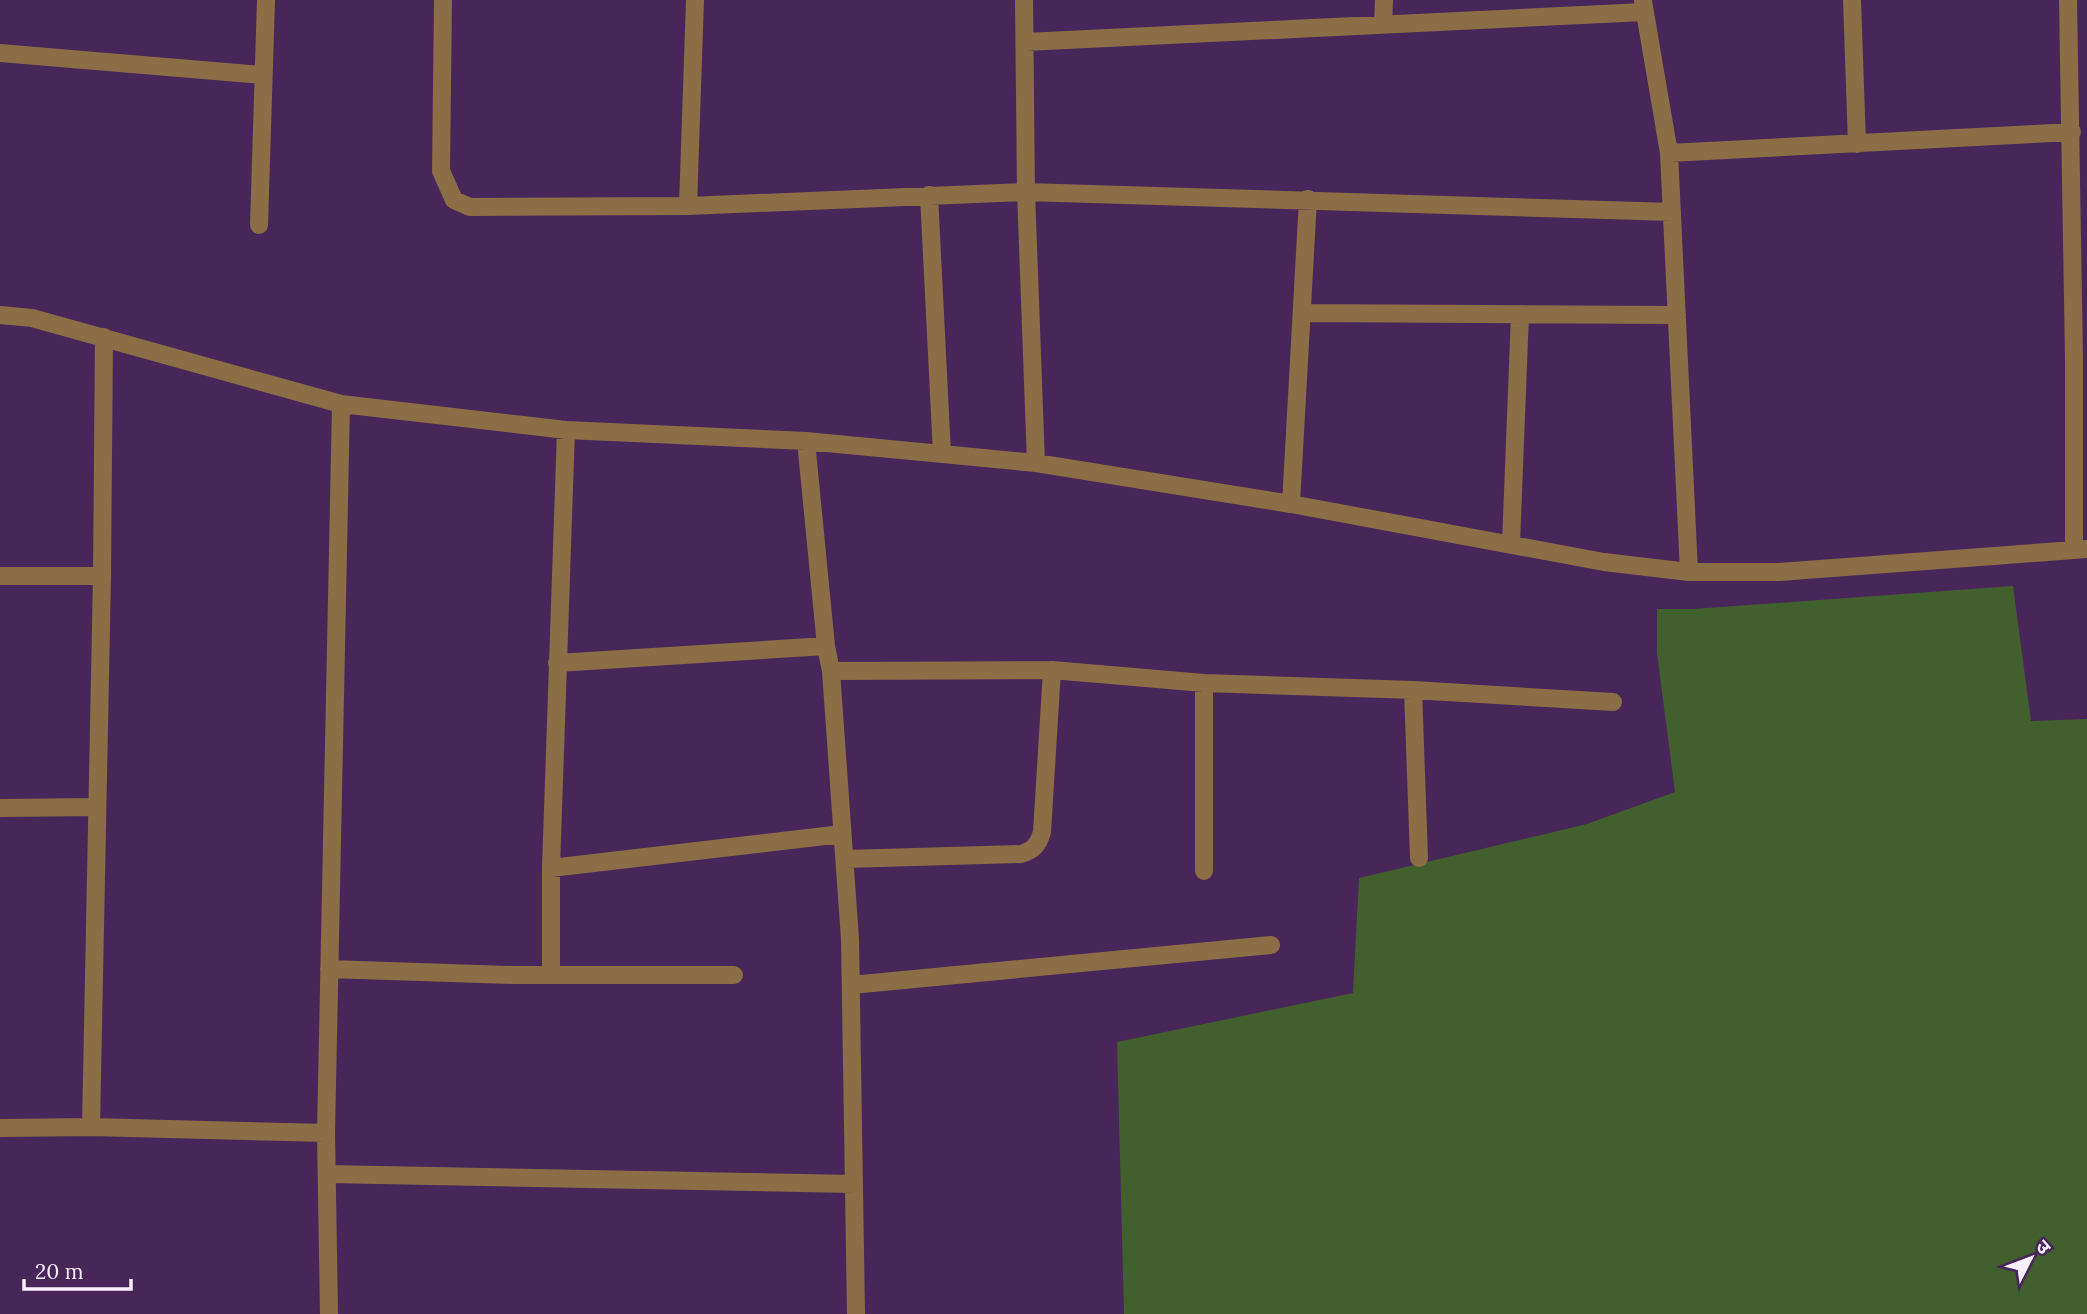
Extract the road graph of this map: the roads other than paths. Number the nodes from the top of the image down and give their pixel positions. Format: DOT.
graph roads {
  1 [pos="266,0"];
  2 [pos="443,0"];
  3 [pos="695,0"];
  4 [pos="1024,0"];
  5 [pos="1384,0"];
  6 [pos="1852,0"];
  7 [pos="2068,0"];
  8 [pos="1643,6"];
  9 [pos="1383,25"];
  10 [pos="1025,42"];
  11 [pos="0,52"];
  12 [pos="263,75"];
  13 [pos="2072,132"];
  14 [pos="1857,144"];
  15 [pos="1669,153"];
  16 [pos="2079,163"];
  17 [pos="1026,192"];
  18 [pos="929,195"];
  19 [pos="1308,199"];
  20 [pos="688,206"];
  21 [pos="1672,212"];
  22 [pos="259,225"];
  23 [pos="1302,313"];
  24 [pos="1520,314"];
  25 [pos="0,315"];
  26 [pos="1677,315"];
  27 [pos="104,337"];
  28 [pos="2081,358"];
  29 [pos="341,404"];
  30 [pos="566,430"];
  31 [pos="806,441"];
  32 [pos="942,454"];
  33 [pos="1037,464"];
  34 [pos="1291,504"];
  35 [pos="1511,544"];
  36 [pos="2080,549"];
  37 [pos="1689,572"];
  38 [pos="0,576"];
  39 [pos="102,576"];
  40 [pos="826,646"];
  41 [pos="557,663"];
  42 [pos="1052,670"];
  43 [pos="831,671"];
  44 [pos="1204,683"];
  45 [pos="1413,690"];
  46 [pos="1613,702"];
  47 [pos="97,807"];
  48 [pos="0,808"];
  49 [pos="842,834"];
  50 [pos="1419,858"];
  51 [pos="846,859"];
  52 [pos="551,868"];
  53 [pos="1204,871"];
  54 [pos="1271,945"];
  55 [pos="329,969"];
  56 [pos="551,974"];
  57 [pos="734,975"];
  58 [pos="851,985"];
  59 [pos="90,1127"];
  60 [pos="0,1128"];
  61 [pos="326,1133"];
  62 [pos="328,1174"];
  63 [pos="854,1184"];
  64 [pos="329,1314"];
  65 [pos="856,1314"];
  1 -- 12 [label="street"];
  2 -- 20 [label="street"];
  3 -- 20 [label="street"];
  4 -- 10 [label="street"];
  5 -- 9 [label="street"];
  6 -- 14 [label="street"];
  7 -- 13 [label="street"];
  8 -- 9 [label="street"];
  8 -- 15 [label="street"];
  9 -- 10 [label="street"];
  10 -- 17 [label="street"];
  11 -- 12 [label="street"];
  12 -- 22 [label="street"];
  13 -- 14 [label="street"];
  13 -- 16 [label="street"];
  14 -- 15 [label="street"];
  15 -- 21 [label="street"];
  16 -- 28 [label="street"];
  17 -- 18 [label="street"];
  17 -- 19 [label="street"];
  17 -- 33 [label="street"];
  18 -- 20 [label="street"];
  18 -- 32 [label="street"];
  19 -- 21 [label="street"];
  19 -- 23 [label="street"];
  21 -- 26 [label="street"];
  23 -- 24 [label="street"];
  23 -- 34 [label="street"];
  24 -- 26 [label="street"];
  24 -- 35 [label="street"];
  25 -- 27 [label="street"];
  26 -- 37 [label="street"];
  27 -- 29 [label="street"];
  27 -- 39 [label="street"];
  28 -- 36 [label="street"];
  29 -- 30 [label="street"];
  29 -- 55 [label="street"];
  30 -- 31 [label="street"];
  30 -- 41 [label="street"];
  31 -- 32 [label="street"];
  31 -- 40 [label="street"];
  32 -- 33 [label="street"];
  33 -- 34 [label="street"];
  34 -- 35 [label="street"];
  35 -- 37 [label="street"];
  36 -- 37 [label="street"];
  38 -- 39 [label="street"];
  39 -- 47 [label="street"];
  40 -- 41 [label="street"];
  40 -- 43 [label="street"];
  41 -- 52 [label="street"];
  42 -- 43 [label="street"];
  42 -- 44 [label="street"];
  42 -- 51 [label="street"];
  43 -- 49 [label="street"];
  44 -- 45 [label="street"];
  44 -- 53 [label="street"];
  45 -- 46 [label="street"];
  45 -- 50 [label="street"];
  47 -- 48 [label="street"];
  47 -- 59 [label="street"];
  49 -- 51 [label="street"];
  49 -- 52 [label="street"];
  51 -- 58 [label="street"];
  52 -- 56 [label="street"];
  54 -- 58 [label="street"];
  55 -- 56 [label="street"];
  55 -- 61 [label="street"];
  56 -- 57 [label="street"];
  58 -- 63 [label="street"];
  59 -- 60 [label="street"];
  59 -- 61 [label="street"];
  61 -- 62 [label="street"];
  62 -- 63 [label="street"];
  62 -- 64 [label="street"];
  63 -- 65 [label="street"];
}
